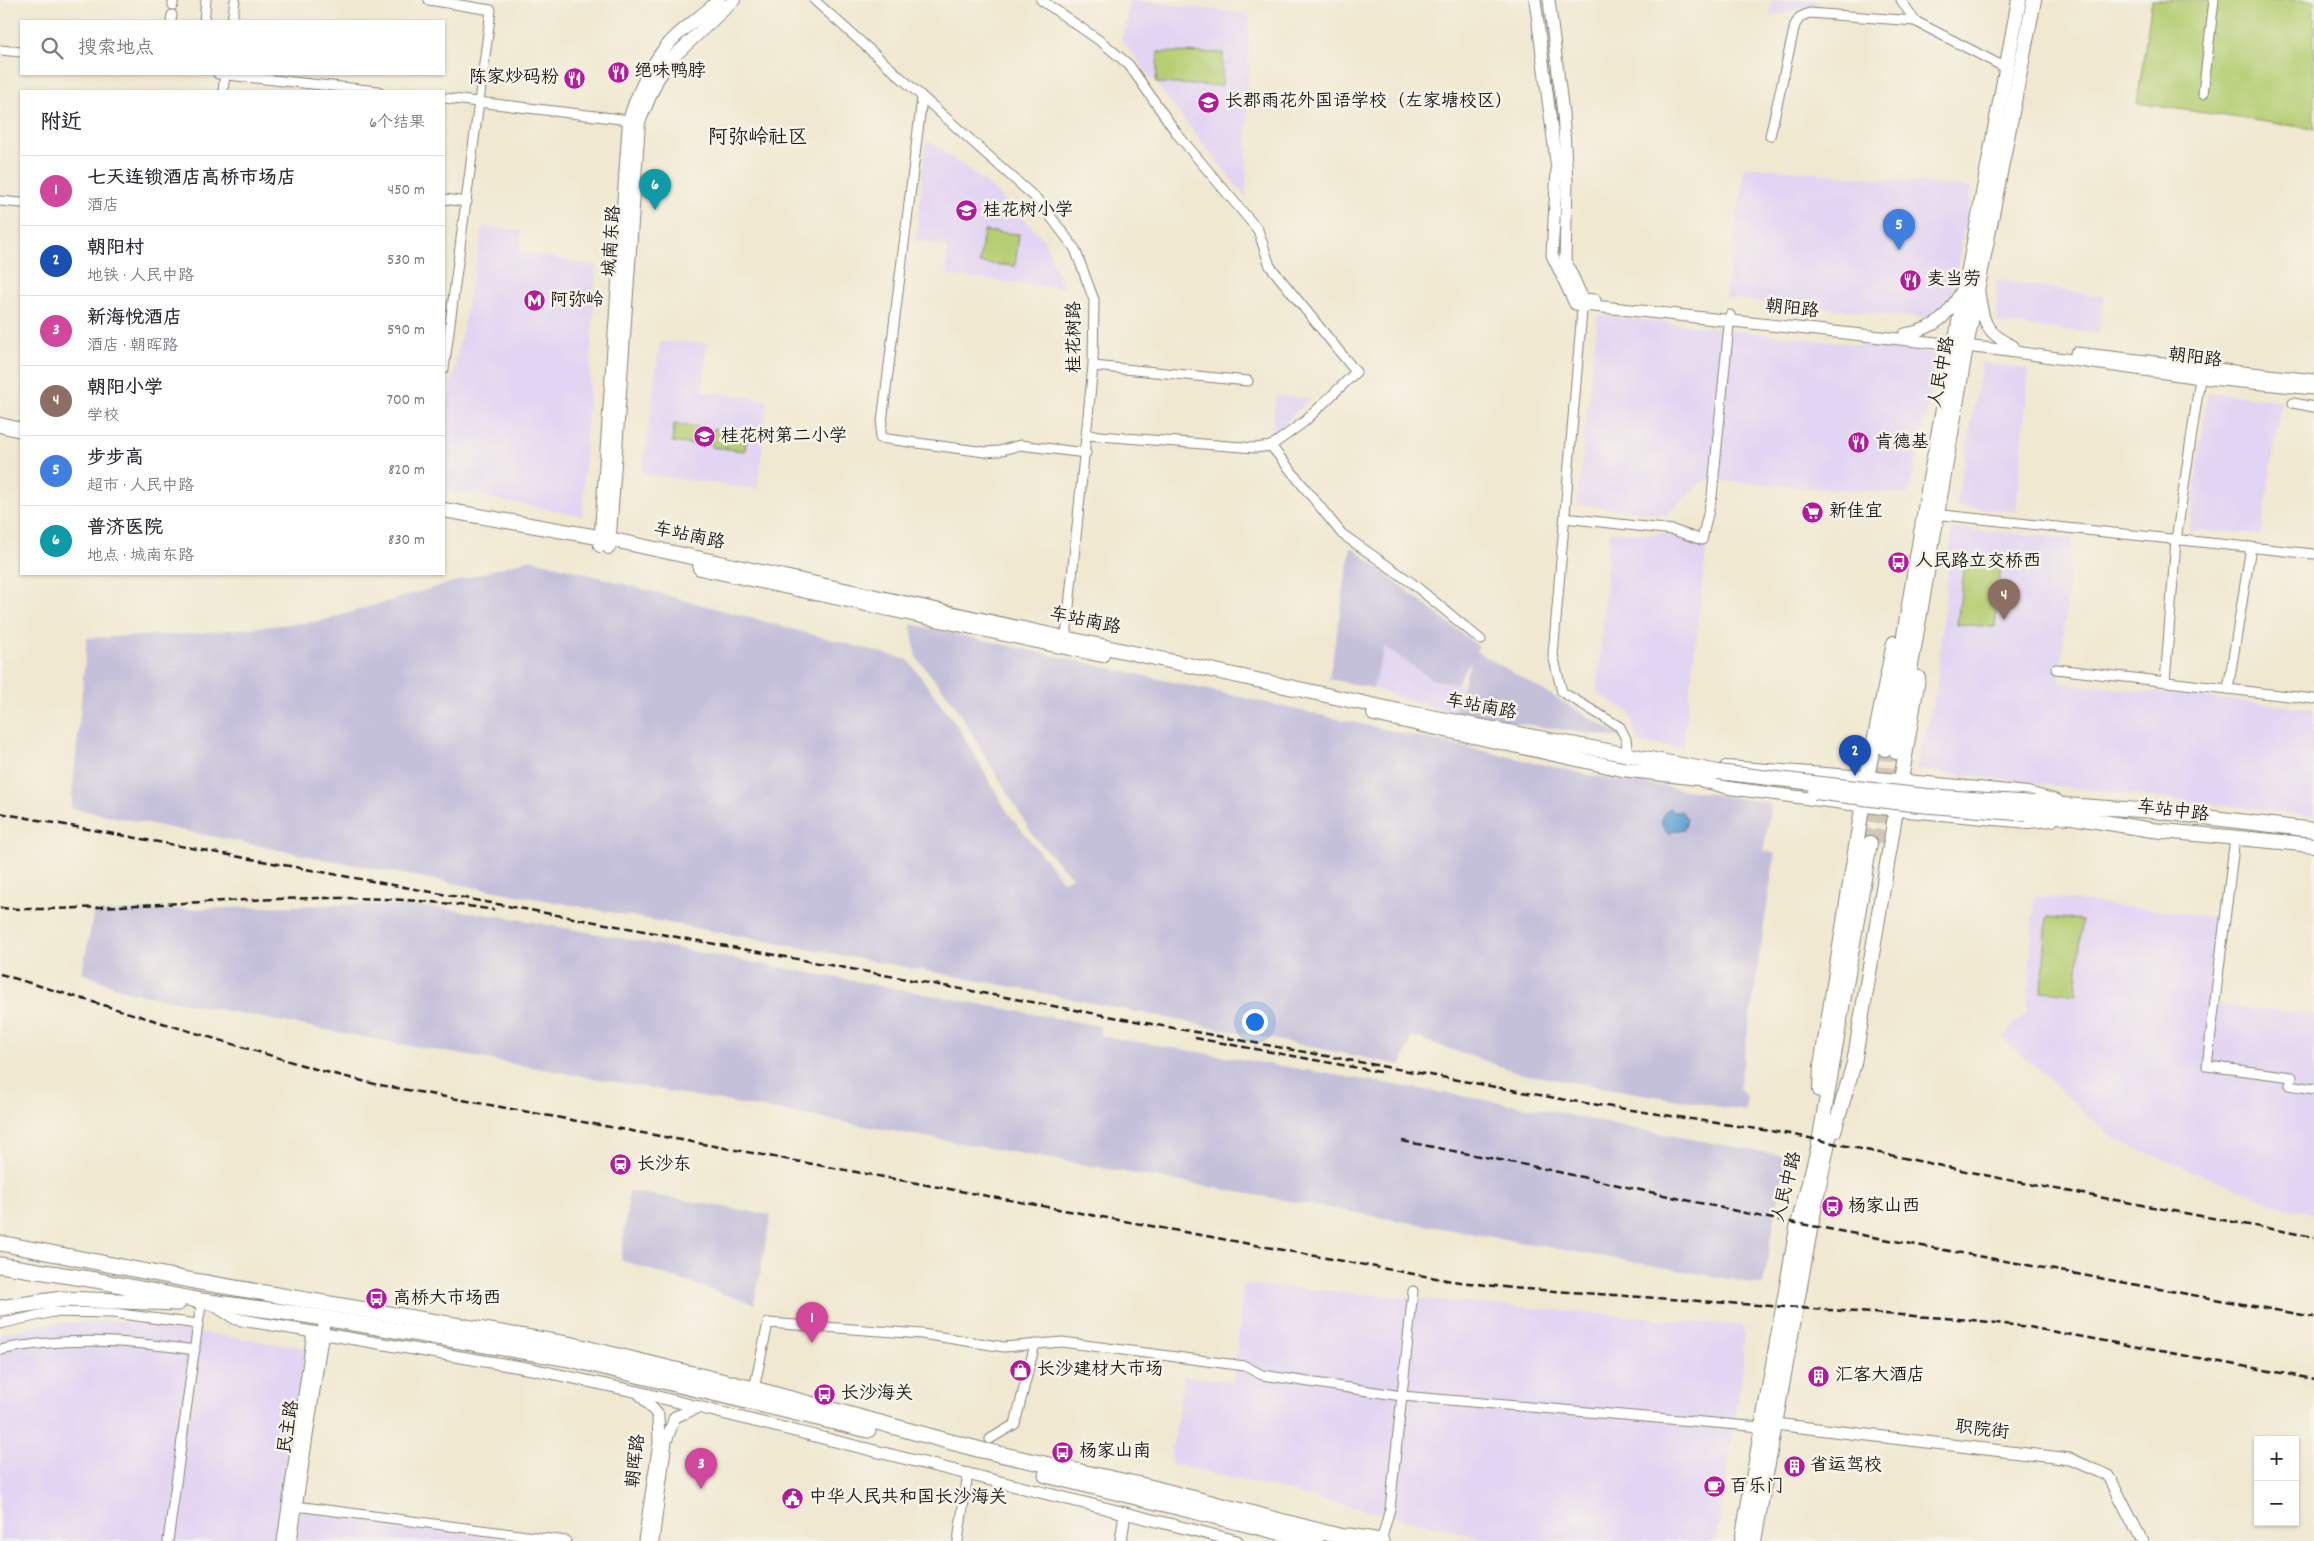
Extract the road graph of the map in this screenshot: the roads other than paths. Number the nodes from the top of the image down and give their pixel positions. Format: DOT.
graph roads {
  1 [pos="206,0"];
  2 [pos="235,0"];
  3 [pos="429,0"];
  4 [pos="719,0"];
  5 [pos="734,0"];
  6 [pos="814,0"];
  7 [pos="1041,0"];
  8 [pos="1535,0"];
  9 [pos="1549,0"];
  10 [pos="1901,0"];
  11 [pos="2018,0"];
  12 [pos="2034,0"];
  13 [pos="2214,0"];
  14 [pos="204,20"];
  15 [pos="232,20"];
  16 [pos="1914,21"];
  17 [pos="0,50"];
  18 [pos="20,52"];
  19 [pos="2006,68"];
  20 [pos="223,75"];
  21 [pos="232,75"];
  22 [pos="223,90"];
  23 [pos="369,90"];
  24 [pos="2203,94"];
  25 [pos="445,98"];
  26 [pos="922,98"];
  27 [pos="481,102"];
  28 [pos="629,120"];
  29 [pos="1770,136"];
  30 [pos="445,199"];
  31 [pos="0,201"];
  32 [pos="467,202"];
  33 [pos="20,203"];
  34 [pos="1973,284"];
  35 [pos="1583,302"];
  36 [pos="1730,318"];
  37 [pos="1905,334"];
  38 [pos="1962,343"];
  39 [pos="2013,346"];
  40 [pos="445,362"];
  41 [pos="1093,366"];
  42 [pos="2200,373"];
  43 [pos="2314,380"];
  44 [pos="1248,381"];
  45 [pos="2314,389"];
  46 [pos="2293,403"];
  47 [pos="2314,407"];
  48 [pos="0,425"];
  49 [pos="20,430"];
  50 [pos="0,434"];
  51 [pos="1087,435"];
  52 [pos="20,438"];
  53 [pos="1271,446"];
  54 [pos="1086,452"];
  55 [pos="1937,476"];
  56 [pos="445,510"];
  57 [pos="1944,515"];
  58 [pos="1565,518"];
  59 [pos="445,519"];
  60 [pos="2176,540"];
  61 [pos="605,542"];
  62 [pos="2251,547"];
  63 [pos="2314,554"];
  64 [pos="1066,637"];
  65 [pos="1481,640"];
  66 [pos="2056,669"];
  67 [pos="2165,682"];
  68 [pos="2228,690"];
  69 [pos="2314,699"];
  70 [pos="1891,750"];
  71 [pos="1628,756"];
  72 [pos="1682,766"];
  73 [pos="1717,776"];
  74 [pos="1867,776"];
  75 [pos="1690,778"];
  76 [pos="1903,780"];
  77 [pos="1863,806"];
  78 [pos="1897,810"];
  79 [pos="2073,812"];
  80 [pos="2314,830"];
  81 [pos="2236,838"];
  82 [pos="1875,844"];
  83 [pos="2314,845"];
  84 [pos="2314,1088"];
  85 [pos="1822,1152"];
  86 [pos="0,1243"];
  87 [pos="28,1250"];
  88 [pos="0,1254"];
  89 [pos="0,1265"];
  90 [pos="1414,1291"];
  91 [pos="171,1299"];
  92 [pos="206,1302"];
  93 [pos="2,1307"];
  94 [pos="325,1318"];
  95 [pos="0,1324"];
  96 [pos="198,1324"];
  97 [pos="318,1334"];
  98 [pos="1035,1344"];
  99 [pos="0,1350"];
  100 [pos="195,1350"];
  101 [pos="754,1389"];
  102 [pos="638,1392"];
  103 [pos="1402,1396"];
  104 [pos="700,1408"];
  105 [pos="1768,1426"];
  106 [pos="990,1439"];
  107 [pos="968,1473"];
  108 [pos="296,1506"];
  109 [pos="1125,1513"];
  110 [pos="1330,1532"];
  111 [pos="168,1541"];
  112 [pos="283,1541"];
  113 [pos="290,1541"];
  114 [pos="566,1541"];
  115 [pos="644,1541"];
  116 [pos="653,1541"];
  117 [pos="958,1541"];
  118 [pos="1121,1541"];
  119 [pos="1238,1541"];
  120 [pos="1316,1541"];
  121 [pos="1358,1541"];
  122 [pos="1381,1541"];
  123 [pos="1742,1541"];
  124 [pos="1754,1541"];
  125 [pos="2142,1541"];
  1 -- 14 [label="street"];
  2 -- 15 [label="street"];
  3 -- 27 [label="street"];
  4 -- 28 [label="main road, 城南东路"];
  5 -- 61 [label="main road, 城南东路"];
  6 -- 26 [label="street, 桂花树路"];
  7 -- 53 [label="street"];
  8 -- 35 [label="street"];
  9 -- 35 [label="street"];
  10 -- 16 [label="street"];
  11 -- 19 [label="main road, 人民中路"];
  12 -- 34 [label="main road, 人民中路"];
  13 -- 24 [label="street"];
  16 -- 19 [label="street"];
  16 -- 29 [label="street"];
  17 -- 18 [label="street"];
  19 -- 34 [label="main road, 人民中路"];
  20 -- 22 [label="street"];
  21 -- 23 [label="street"];
  25 -- 27 [label="street"];
  26 -- 41 [label="street, 桂花树路"];
  26 -- 54 [label="street"];
  27 -- 28 [label="street"];
  27 -- 32 [label="street"];
  28 -- 61 [label="main road, 城南东路"];
  30 -- 32 [label="street"];
  31 -- 33 [label="street"];
  32 -- 40 [label="street"];
  34 -- 37 [label="street"];
  34 -- 38 [label="main road, 人民中路"];
  34 -- 39 [label="street"];
  35 -- 36 [label="street, 朝阳路"];
  35 -- 58 [label="street"];
  36 -- 37 [label="street, 朝阳路"];
  36 -- 38 [label="street, 朝阳路"];
  36 -- 58 [label="street"];
  37 -- 38 [label="street, 朝阳路"];
  38 -- 39 [label="street, 朝阳路"];
  38 -- 42 [label="street, 朝阳路"];
  38 -- 55 [label="main road, 人民中路"];
  39 -- 42 [label="street, 朝阳路"];
  41 -- 44 [label="street"];
  41 -- 51 [label="street, 桂花树路"];
  42 -- 43 [label="street, 朝阳路"];
  42 -- 45 [label="street, 朝阳路"];
  42 -- 60 [label="street"];
  46 -- 47 [label="street"];
  48 -- 49 [label="main road"];
  50 -- 52 [label="main road"];
  51 -- 53 [label="street"];
  51 -- 54 [label="street, 桂花树路"];
  53 -- 65 [label="street"];
  54 -- 64 [label="street, 桂花树路"];
  55 -- 57 [label="main road"];
  55 -- 70 [label="main road, 人民中路"];
  55 -- 74 [label="main road"];
  56 -- 61 [label="main road, 车站南路"];
  57 -- 60 [label="street"];
  57 -- 76 [label="main road"];
  58 -- 71 [label="street"];
  59 -- 61 [label="main road, 车站南路"];
  60 -- 62 [label="street"];
  60 -- 67 [label="street"];
  61 -- 64 [label="main road, 车站南路"];
  61 -- 75 [label="main road, 车站南路"];
  62 -- 63 [label="street"];
  62 -- 68 [label="street"];
  64 -- 71 [label="main road, 车站南路"];
  66 -- 67 [label="street"];
  67 -- 68 [label="street"];
  68 -- 69 [label="street"];
  71 -- 72 [label="main road, 车站南路"];
  72 -- 73 [label="main road, 车站南路"];
  72 -- 74 [label="main road"];
  73 -- 75 [label="main road, 车站南路"];
  73 -- 79 [label="main road, 车站中路, bridge"];
  74 -- 76 [label="main road"];
  74 -- 77 [label="main road"];
  75 -- 77 [label="main road"];
  76 -- 78 [label="main road"];
  76 -- 79 [label="main road"];
  77 -- 78 [label="main road"];
  77 -- 85 [label="main road"];
  78 -- 79 [label="main road"];
  78 -- 85 [label="main road"];
  79 -- 80 [label="main road, 车站中路"];
  79 -- 81 [label="main road, 车站中路"];
  81 -- 83 [label="main road, 车站中路"];
  81 -- 84 [label="street"];
  82 -- 85 [label="main road, 人民中路"];
  85 -- 105 [label="main road, 人民中路"];
  86 -- 87 [label="highway"];
  87 -- 88 [label="highway"];
  87 -- 101 [label="highway"];
  89 -- 91 [label="highway"];
  90 -- 103 [label="street"];
  91 -- 92 [label="highway"];
  91 -- 93 [label="highway"];
  92 -- 94 [label="highway"];
  92 -- 96 [label="street"];
  92 -- 97 [label="street"];
  94 -- 97 [label="street, 民主路"];
  94 -- 120 [label="highway"];
  95 -- 96 [label="street"];
  96 -- 100 [label="street"];
  97 -- 102 [label="street"];
  97 -- 108 [label="street, 民主路"];
  97 -- 112 [label="street, 民主路"];
  98 -- 101 [label="street"];
  98 -- 103 [label="street"];
  98 -- 106 [label="street"];
  99 -- 100 [label="street"];
  100 -- 111 [label="street"];
  101 -- 110 [label="highway"];
  102 -- 104 [label="street"];
  102 -- 115 [label="street, 朝晖路"];
  103 -- 105 [label="street"];
  103 -- 122 [label="street"];
  104 -- 107 [label="street"];
  104 -- 116 [label="street, 朝晖路"];
  105 -- 123 [label="main road, 人民中路"];
  105 -- 124 [label="main road, 人民中路"];
  105 -- 125 [label="street, 职院街"];
  107 -- 109 [label="street"];
  107 -- 117 [label="street"];
  108 -- 113 [label="street, 民主路"];
  108 -- 114 [label="street"];
  109 -- 118 [label="street"];
  109 -- 119 [label="street"];
  110 -- 121 [label="highway"];
  110 -- 122 [label="highway"];
}
